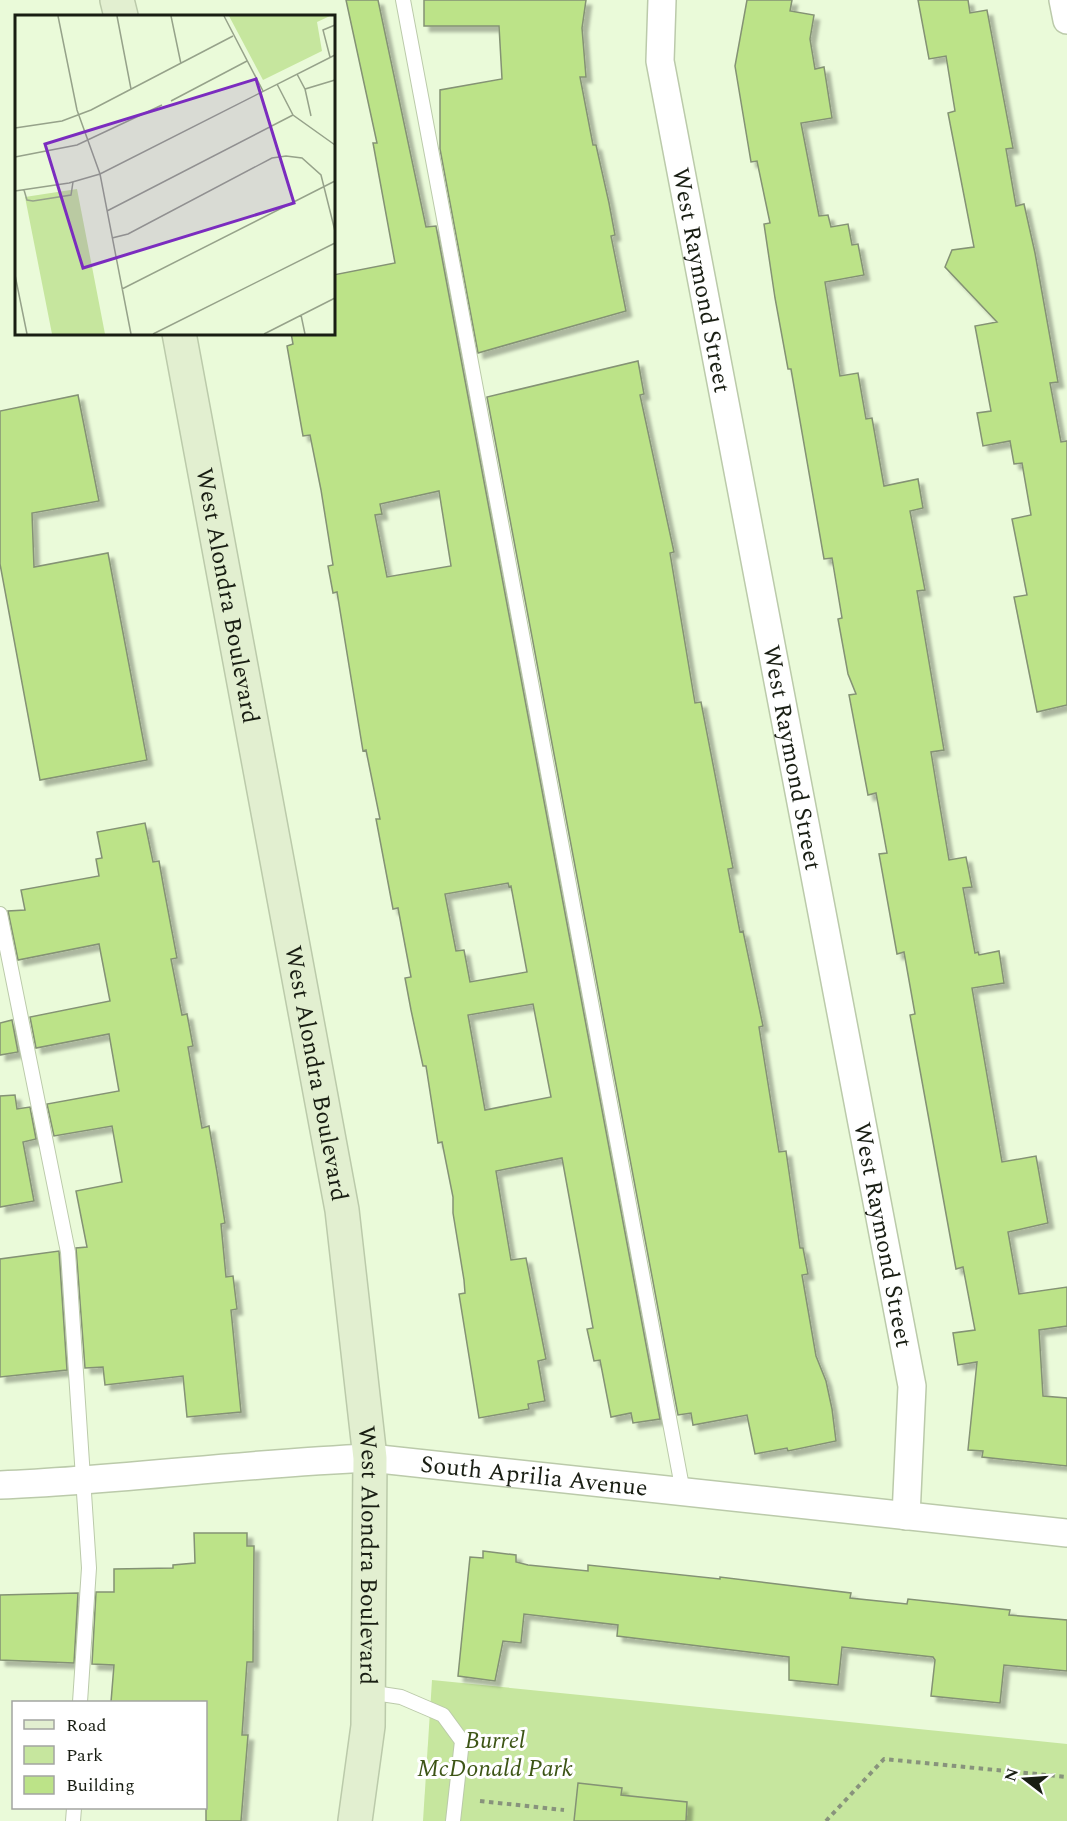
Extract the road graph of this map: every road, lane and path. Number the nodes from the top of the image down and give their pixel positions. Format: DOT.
graph roads {
  1 [pos="117,0"];
  2 [pos="403,0"];
  3 [pos="662,0"];
  4 [pos="1063,0"];
  5 [pos="121,15"];
  6 [pos="1067,20"];
  7 [pos="179,334"];
  8 [pos="0,914"];
  9 [pos="370,1458"];
  10 [pos="84,1482"];
  11 [pos="0,1485"];
  12 [pos="683,1492"];
  13 [pos="906,1516"];
  14 [pos="1067,1533"];
  15 [pos="368,1692"];
  16 [pos="81,1701"];
  17 [pos="1067,1777"];
  18 [pos="456,1798"];
  19 [pos="564,1810"];
  20 [pos="355,1821"];
  21 [pos="453,1821"];
  22 [pos="826,1821"];
  1 -- 5 [label="main road"];
  2 -- 12 [label="lane"];
  3 -- 13 [label="street, West Raymond Street"];
  4 -- 6 [label="street"];
  7 -- 9 [label="main road, West Alondra Boulevard"];
  8 -- 10 [label="lane"];
  9 -- 10 [label="street, South Aprilia Avenue"];
  9 -- 12 [label="street, South Aprilia Avenue"];
  9 -- 15 [label="main road, West Alondra Boulevard"];
  10 -- 11 [label="street, South Aprilia Avenue"];
  10 -- 16 [label="lane"];
  12 -- 13 [label="street, South Aprilia Avenue"];
  13 -- 14 [label="street, South Aprilia Avenue"];
  15 -- 18 [label="lane"];
  15 -- 20 [label="main road, West Alondra Boulevard"];
  17 -- 22 [label="path"];
  18 -- 19 [label="path"];
  18 -- 21 [label="lane"];
}
